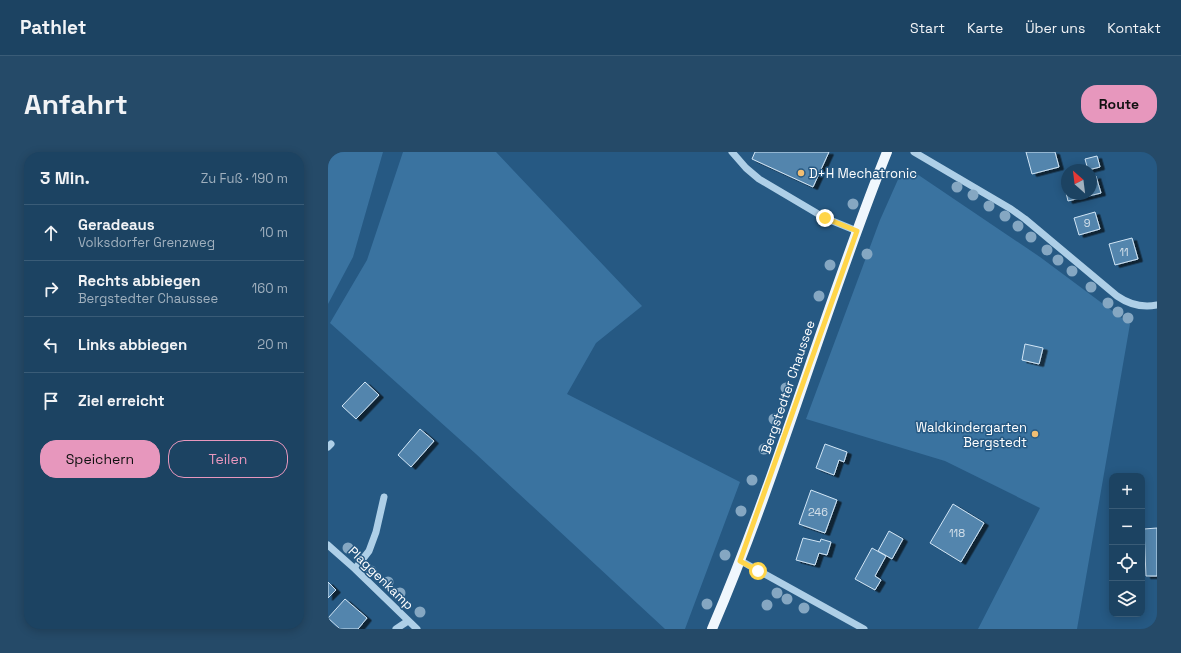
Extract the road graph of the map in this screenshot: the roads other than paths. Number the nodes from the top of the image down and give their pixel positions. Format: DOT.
graph roads {
  1 [pos="732,152"];
  2 [pos="887,152"];
  3 [pos="914,152"];
  4 [pos="857,231"];
  5 [pos="1157,305"];
  6 [pos="384,497"];
  7 [pos="328,545"];
  8 [pos="740,561"];
  9 [pos="355,569"];
  10 [pos="408,621"];
  11 [pos="396,629"];
  12 [pos="417,629"];
  13 [pos="712,629"];
  14 [pos="864,629"];
  1 -- 4 [label="street"];
  2 -- 4 [label="main road, Bergstedter Chaussee"];
  3 -- 5 [label="street"];
  4 -- 8 [label="main road, Bergstedter Chaussee"];
  6 -- 9 [label="street"];
  7 -- 9 [label="street, Plaggenkamp"];
  8 -- 13 [label="main road, Bergstedter Chaussee"];
  8 -- 14 [label="street"];
  9 -- 10 [label="street, Plaggenkamp"];
  10 -- 11 [label="street"];
  10 -- 12 [label="street, Plaggenkamp"];
}
